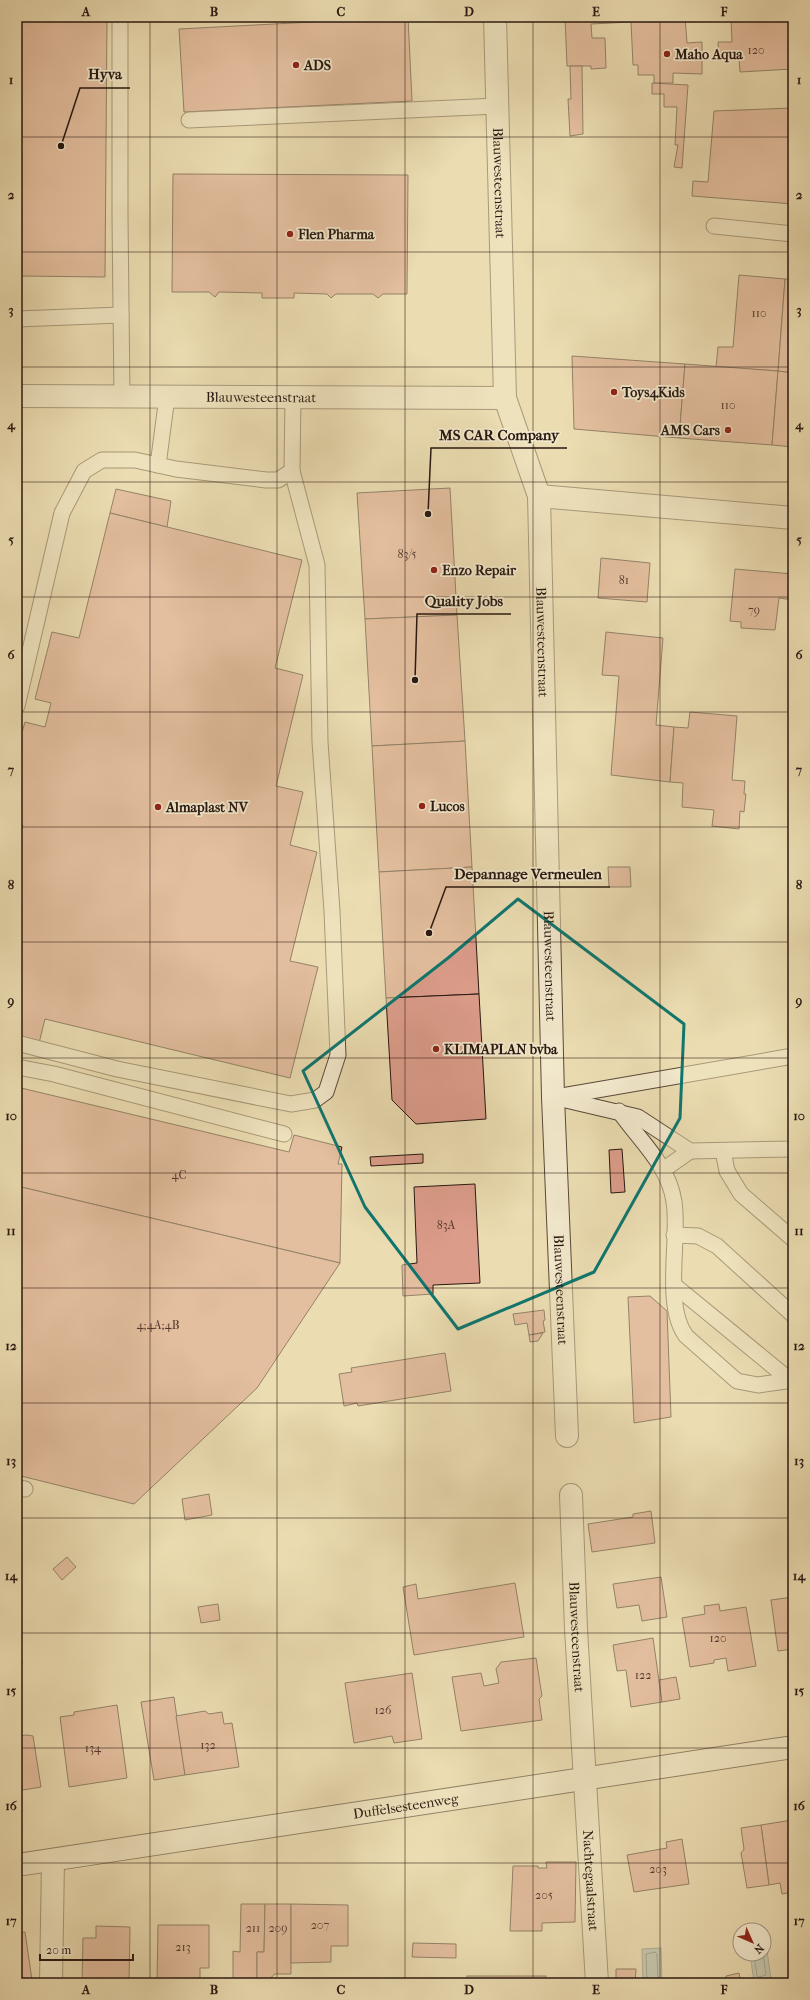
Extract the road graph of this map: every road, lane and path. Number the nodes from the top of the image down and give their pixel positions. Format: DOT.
graph roads {
  1 [pos="120,17"];
  2 [pos="494,17"];
  3 [pos="497,106"];
  4 [pos="189,120"];
  5 [pos="714,226"];
  6 [pos="793,234"];
  7 [pos="121,315"];
  8 [pos="17,319"];
  9 [pos="17,396"];
  10 [pos="122,397"];
  11 [pos="167,397"];
  12 [pos="293,397"];
  13 [pos="505,398"];
  14 [pos="158,465"];
  15 [pos="292,471"];
  16 [pos="539,496"];
  17 [pos="793,518"];
  18 [pos="17,706"];
  19 [pos="17,1043"];
  20 [pos="793,1056"];
  21 [pos="17,1067"];
  22 [pos="553,1097"];
  23 [pos="619,1111"];
  24 [pos="284,1134"];
  25 [pos="793,1149"];
  26 [pos="723,1150"];
  27 [pos="690,1151"];
  28 [pos="663,1170"];
  29 [pos="674,1235"];
  30 [pos="793,1239"];
  31 [pos="674,1285"];
  32 [pos="793,1315"];
  33 [pos="792,1380"];
  34 [pos="567,1436"];
  35 [pos="571,1495"];
  36 [pos="793,1746"];
  37 [pos="584,1778"];
  38 [pos="53,1860"];
  39 [pos="17,1865"];
  40 [pos="51,1983"];
  41 [pos="597,1983"];
  1 -- 7 [label="lane"];
  2 -- 3 [label="street, Blauwesteenstraat"];
  3 -- 4 [label="lane"];
  3 -- 13 [label="street, Blauwesteenstraat"];
  5 -- 6 [label="lane"];
  7 -- 8 [label="lane"];
  7 -- 10 [label="lane"];
  9 -- 10 [label="street, Blauwesteenstraat"];
  10 -- 11 [label="street, Blauwesteenstraat"];
  11 -- 12 [label="street, Blauwesteenstraat"];
  11 -- 14 [label="lane"];
  12 -- 13 [label="street, Blauwesteenstraat"];
  12 -- 15 [label="lane"];
  13 -- 16 [label="street, Blauwesteenstraat"];
  14 -- 15 [label="lane"];
  14 -- 18 [label="lane"];
  15 -- 19 [label="lane"];
  16 -- 17 [label="street"];
  16 -- 22 [label="street, Blauwesteenstraat"];
  20 -- 22 [label="lane"];
  21 -- 24 [label="lane"];
  22 -- 23 [label="lane"];
  22 -- 34 [label="street, Blauwesteenstraat"];
  23 -- 27 [label="lane"];
  23 -- 28 [label="lane"];
  25 -- 26 [label="lane"];
  26 -- 27 [label="lane"];
  26 -- 30 [label="lane"];
  27 -- 28 [label="lane"];
  28 -- 29 [label="lane"];
  29 -- 31 [label="lane"];
  29 -- 32 [label="lane"];
  31 -- 33 [label="lane"];
  31 -- 33 [label="lane"];
  35 -- 37 [label="street, Blauwesteenstraat"];
  36 -- 37 [label="street, Duffelsesteenweg"];
  37 -- 38 [label="street, Duffelsesteenweg"];
  37 -- 41 [label="street, Nachtegaalstraat"];
  38 -- 39 [label="street, Duffelsesteenweg"];
  38 -- 40 [label="street"];
}
